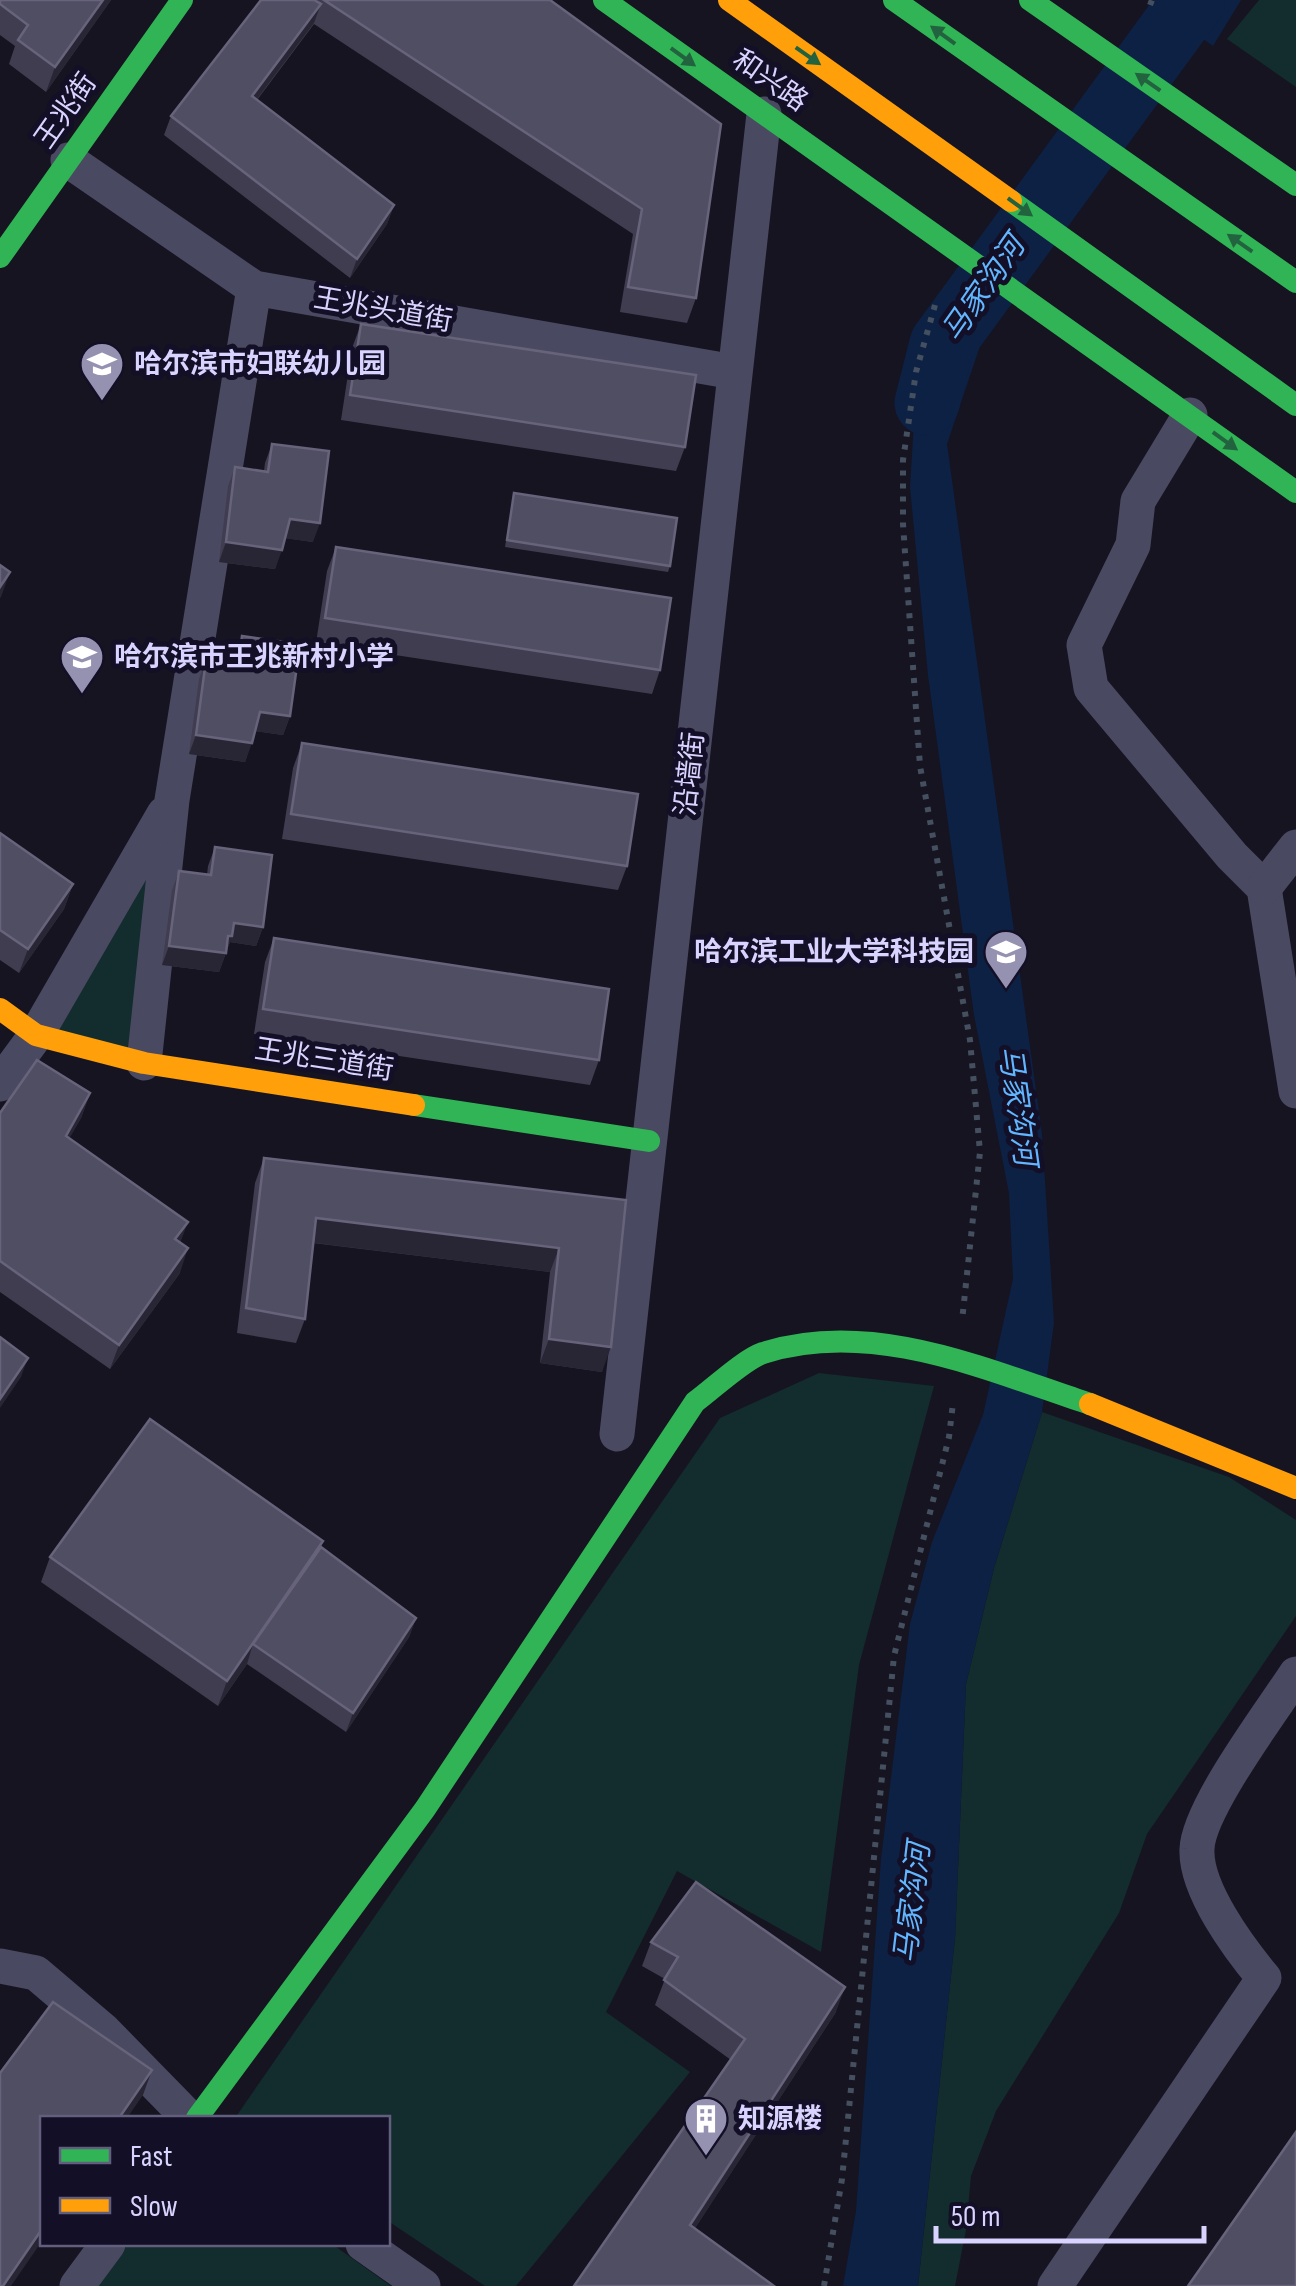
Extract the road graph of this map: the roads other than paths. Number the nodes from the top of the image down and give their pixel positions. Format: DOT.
graph roads {
  1 [pos="182,0"];
  2 [pos="604,0"];
  3 [pos="728,0"];
  4 [pos="894,0"];
  5 [pos="1033,2"];
  6 [pos="764,114"];
  7 [pos="68,160"];
  8 [pos="1296,185"];
  9 [pos="0,257"];
  10 [pos="1296,282"];
  11 [pos="254,288"];
  12 [pos="734,372"];
  13 [pos="1296,405"];
  14 [pos="1190,416"];
  15 [pos="1296,492"];
  16 [pos="172,800"];
  17 [pos="1296,847"];
  18 [pos="1264,888"];
  19 [pos="0,1009"];
  20 [pos="36,1035"];
  21 [pos="144,1062"];
  22 [pos="0,1084"];
  23 [pos="1296,1091"];
  24 [pos="649,1142"];
  25 [pos="617,1434"];
  26 [pos="1296,1488"];
  27 [pos="1296,1674"];
  28 [pos="0,1966"];
  29 [pos="187,2116"];
  30 [pos="198,2116"];
  31 [pos="107,2246"];
  32 [pos="366,2246"];
  33 [pos="77,2286"];
  34 [pos="423,2286"];
  35 [pos="1055,2286"];
  1 -- 7 [label="main road, 王兆街"];
  2 -- 6 [label="main road, 和兴路, one-way"];
  3 -- 13 [label="main road, 和兴路, one-way"];
  10 -- 4 [label="main road, one-way"];
  8 -- 5 [label="main road, one-way"];
  6 -- 12 [label="street, 沿墙街"];
  6 -- 14 [label="main road, 和兴路"];
  7 -- 9 [label="main road, 王兆街"];
  7 -- 11 [label="street, 王兆头道街"];
  11 -- 12 [label="street, 王兆头道街"];
  11 -- 16 [label="street"];
  12 -- 24 [label="street, 沿墙街"];
  14 -- 15 [label="main road, one-way"];
  14 -- 18 [label="street"];
  16 -- 20 [label="street"];
  16 -- 21 [label="street"];
  17 -- 18 [label="street"];
  18 -- 23 [label="street"];
  19 -- 20 [label="main road, 王兆三道街"];
  20 -- 21 [label="main road, 王兆三道街"];
  20 -- 22 [label="street"];
  21 -- 24 [label="main road, 王兆三道街"];
  24 -- 25 [label="street, 沿墙街"];
  26 -- 30 [label="main road"];
  27 -- 35 [label="street"];
  28 -- 29 [label="street"];
  31 -- 33 [label="street"];
  32 -- 34 [label="street"];
}
